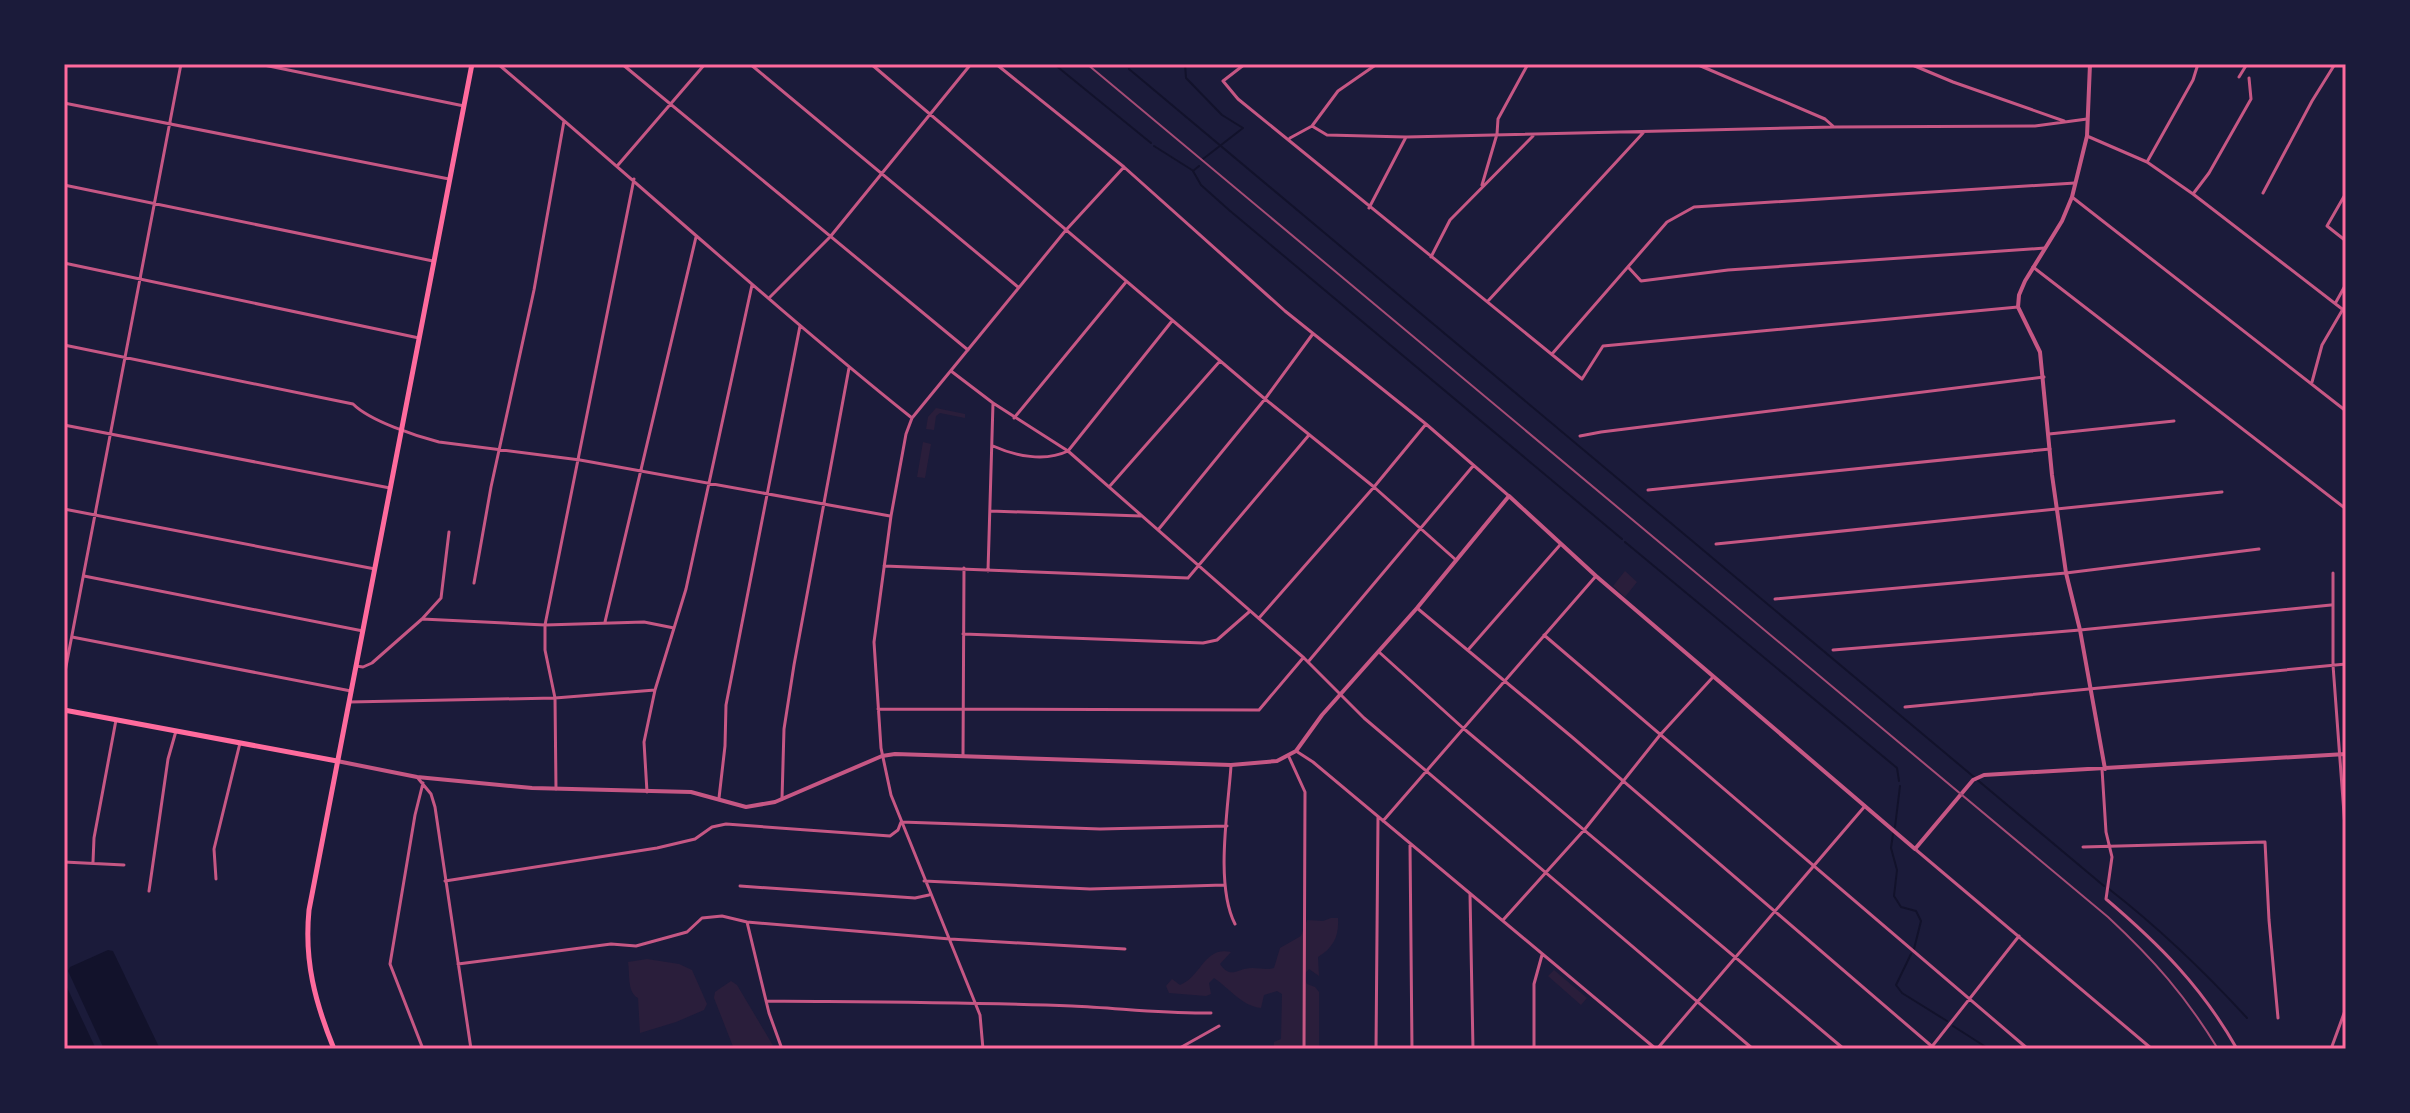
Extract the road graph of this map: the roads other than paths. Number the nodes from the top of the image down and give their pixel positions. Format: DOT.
graph roads {
  1 [pos="181,64"];
  2 [pos="259,64"];
  3 [pos="472,64"];
  4 [pos="498,64"];
  5 [pos="622,64"];
  6 [pos="705,64"];
  7 [pos="750,64"];
  8 [pos="871,64"];
  9 [pos="971,64"];
  10 [pos="996,64"];
  11 [pos="1245,64"];
  12 [pos="1377,64"];
  13 [pos="1528,64"];
  14 [pos="1696,64"];
  15 [pos="1910,64"];
  16 [pos="2090,64"];
  17 [pos="2198,64"];
  18 [pos="2247,64"];
  19 [pos="2335,64"];
  20 [pos="2239,77"];
  21 [pos="2249,78"];
  22 [pos="64,103"];
  23 [pos="670,104"];
  24 [pos="464,106"];
  25 [pos="929,114"];
  26 [pos="2087,119"];
  27 [pos="564,121"];
  28 [pos="2068,122"];
  29 [pos="169,124"];
  30 [pos="1312,126"];
  31 [pos="1834,127"];
  32 [pos="1643,133"];
  33 [pos="1497,134"];
  34 [pos="1535,135"];
  35 [pos="2087,136"];
  36 [pos="1406,137"];
  37 [pos="1290,138"];
  38 [pos="2147,162"];
  39 [pos="618,165"];
  40 [pos="1124,167"];
  41 [pos="881,174"];
  42 [pos="450,179"];
  43 [pos="634,179"];
  44 [pos="2076,183"];
  45 [pos="64,185"];
  46 [pos="1481,189"];
  47 [pos="2263,193"];
  48 [pos="2346,193"];
  49 [pos="2193,194"];
  50 [pos="2072,197"];
  51 [pos="154,204"];
  52 [pos="1369,208"];
  53 [pos="1066,230"];
  54 [pos="696,236"];
  55 [pos="830,237"];
  56 [pos="2346,241"];
  57 [pos="2045,248"];
  58 [pos="1431,257"];
  59 [pos="433,261"];
  60 [pos="64,263"];
  61 [pos="2032,267"];
  62 [pos="1629,268"];
  63 [pos="139,278"];
  64 [pos="1126,282"];
  65 [pos="753,284"];
  66 [pos="2346,284"];
  67 [pos="1019,288"];
  68 [pos="769,298"];
  69 [pos="1487,302"];
  70 [pos="2336,303"];
  71 [pos="2018,307"];
  72 [pos="2344,310"];
  73 [pos="1172,321"];
  74 [pos="800,325"];
  75 [pos="1313,334"];
  76 [pos="419,338"];
  77 [pos="64,345"];
  78 [pos="968,350"];
  79 [pos="1552,354"];
  80 [pos="125,357"];
  81 [pos="1220,361"];
  82 [pos="849,368"];
  83 [pos="951,371"];
  84 [pos="2044,377"];
  85 [pos="2311,384"];
  86 [pos="1265,399"];
  87 [pos="993,403"];
  88 [pos="2346,411"];
  89 [pos="912,418"];
  90 [pos="1014,418"];
  91 [pos="2174,421"];
  92 [pos="1426,424"];
  93 [pos="64,425"];
  94 [pos="401,430"];
  95 [pos="110,434"];
  96 [pos="2049,434"];
  97 [pos="1309,435"];
  98 [pos="1580,436"];
  99 [pos="993,446"];
  100 [pos="500,449"];
  101 [pos="2051,449"];
  102 [pos="1068,451"];
  103 [pos="580,460"];
  104 [pos="1474,465"];
  105 [pos="639,471"];
  106 [pos="709,484"];
  107 [pos="1109,487"];
  108 [pos="1374,487"];
  109 [pos="391,488"];
  110 [pos="1648,490"];
  111 [pos="2222,492"];
  112 [pos="767,495"];
  113 [pos="1509,496"];
  114 [pos="825,506"];
  115 [pos="64,509"];
  116 [pos="2346,509"];
  117 [pos="2058,510"];
  118 [pos="990,511"];
  119 [pos="95,513"];
  120 [pos="891,516"];
  121 [pos="1141,516"];
  122 [pos="1422,528"];
  123 [pos="1158,530"];
  124 [pos="449,532"];
  125 [pos="1560,544"];
  126 [pos="1716,544"];
  127 [pos="2259,549"];
  128 [pos="1456,560"];
  129 [pos="884,566"];
  130 [pos="1200,567"];
  131 [pos="964,568"];
  132 [pos="375,569"];
  133 [pos="988,571"];
  134 [pos="2066,573"];
  135 [pos="2333,573"];
  136 [pos="84,576"];
  137 [pos="1596,576"];
  138 [pos="474,583"];
  139 [pos="1775,599"];
  140 [pos="2331,605"];
  141 [pos="1417,608"];
  142 [pos="1250,611"];
  143 [pos="1259,618"];
  144 [pos="422,619"];
  145 [pos="605,622"];
  146 [pos="545,625"];
  147 [pos="674,628"];
  148 [pos="2080,630"];
  149 [pos="363,631"];
  150 [pos="963,634"];
  151 [pos="1544,635"];
  152 [pos="72,637"];
  153 [pos="1468,650"];
  154 [pos="1833,650"];
  155 [pos="1379,652"];
  156 [pos="1304,658"];
  157 [pos="1308,662"];
  158 [pos="2346,664"];
  159 [pos="2333,665"];
  160 [pos="356,666"];
  161 [pos="64,677"];
  162 [pos="1713,677"];
  163 [pos="1504,682"];
  164 [pos="655,690"];
  165 [pos="2090,690"];
  166 [pos="351,691"];
  167 [pos="1339,694"];
  168 [pos="555,698"];
  169 [pos="349,702"];
  170 [pos="1905,707"];
  171 [pos="878,709"];
  172 [pos="64,710"];
  173 [pos="961,710"];
  174 [pos="116,720"];
  175 [pos="1463,728"];
  176 [pos="176,731"];
  177 [pos="1660,735"];
  178 [pos="240,743"];
  179 [pos="1296,751"];
  180 [pos="2346,754"];
  181 [pos="2338,755"];
  182 [pos="882,756"];
  183 [pos="963,756"];
  184 [pos="1289,756"];
  185 [pos="337,761"];
  186 [pos="1231,765"];
  187 [pos="2104,769"];
  188 [pos="1425,771"];
  189 [pos="417,777"];
  190 [pos="1622,781"];
  191 [pos="423,783"];
  192 [pos="556,789"];
  193 [pos="647,792"];
  194 [pos="719,798"];
  195 [pos="782,799"];
  196 [pos="1865,806"];
  197 [pos="1378,816"];
  198 [pos="1383,821"];
  199 [pos="901,822"];
  200 [pos="1227,826"];
  201 [pos="1585,829"];
  202 [pos="2346,841"];
  203 [pos="1410,844"];
  204 [pos="2110,845"];
  205 [pos="2083,847"];
  206 [pos="1915,849"];
  207 [pos="64,862"];
  208 [pos="93,862"];
  209 [pos="124,865"];
  210 [pos="1814,866"];
  211 [pos="1545,873"];
  212 [pos="216,879"];
  213 [pos="445,881"];
  214 [pos="924,881"];
  215 [pos="1224,885"];
  216 [pos="740,886"];
  217 [pos="149,891"];
  218 [pos="1470,894"];
  219 [pos="929,895"];
  220 [pos="1774,913"];
  221 [pos="1503,920"];
  222 [pos="747,922"];
  223 [pos="1235,924"];
  224 [pos="2019,936"];
  225 [pos="950,939"];
  226 [pos="1125,949"];
  227 [pos="1542,955"];
  228 [pos="1738,957"];
  229 [pos="458,964"];
  230 [pos="1969,999"];
  231 [pos="766,1001"];
  232 [pos="1698,1002"];
  233 [pos="976,1003"];
  234 [pos="2346,1008"];
  235 [pos="1211,1013"];
  236 [pos="2278,1018"];
  237 [pos="1219,1026"];
  238 [pos="1933,1048"];
  239 [pos="334,1049"];
  240 [pos="423,1049"];
  241 [pos="471,1049"];
  242 [pos="782,1049"];
  243 [pos="983,1049"];
  244 [pos="1178,1049"];
  245 [pos="1304,1049"];
  246 [pos="1376,1049"];
  247 [pos="1412,1049"];
  248 [pos="1473,1049"];
  249 [pos="1534,1049"];
  250 [pos="1657,1049"];
  251 [pos="1753,1049"];
  252 [pos="1844,1049"];
  253 [pos="2028,1049"];
  254 [pos="2152,1049"];
  255 [pos="2237,1049"];
  256 [pos="2331,1049"];
  1 -- 29 [label="street"];
  2 -- 24 [label="street"];
  3 -- 24 [label="main road"];
  4 -- 27 [label="street"];
  5 -- 23 [label="street"];
  6 -- 23 [label="street"];
  7 -- 41 [label="street"];
  8 -- 25 [label="street"];
  9 -- 25 [label="street"];
  10 -- 40 [label="street"];
  11 -- 37 [label="street"];
  12 -- 30 [label="street"];
  13 -- 33 [label="street"];
  14 -- 31 [label="street"];
  15 -- 28 [label="street"];
  16 -- 26 [label="street"];
  17 -- 38 [label="street"];
  18 -- 20 [label="street"];
  19 -- 47 [label="street"];
  21 -- 49 [label="street"];
  22 -- 29 [label="street"];
  23 -- 39 [label="street"];
  23 -- 55 [label="street"];
  24 -- 42 [label="main road"];
  25 -- 41 [label="street"];
  25 -- 53 [label="street"];
  26 -- 28 [label="street"];
  26 -- 35 [label="street"];
  27 -- 39 [label="street"];
  27 -- 100 [label="street"];
  28 -- 31 [label="street"];
  29 -- 42 [label="street"];
  29 -- 51 [label="street"];
  30 -- 36 [label="street"];
  30 -- 37 [label="street"];
  31 -- 32 [label="street"];
  32 -- 34 [label="street"];
  32 -- 69 [label="street"];
  33 -- 34 [label="street"];
  33 -- 36 [label="street"];
  33 -- 46 [label="street"];
  34 -- 46 [label="street"];
  35 -- 38 [label="street"];
  35 -- 44 [label="street"];
  36 -- 52 [label="street"];
  37 -- 52 [label="street"];
  38 -- 49 [label="street"];
  39 -- 43 [label="street"];
  40 -- 53 [label="street"];
  40 -- 75 [label="street"];
  41 -- 55 [label="street"];
  41 -- 67 [label="street"];
  42 -- 59 [label="main road"];
  43 -- 54 [label="street"];
  43 -- 103 [label="street"];
  44 -- 50 [label="street"];
  44 -- 62 [label="street"];
  45 -- 51 [label="street"];
  46 -- 58 [label="street"];
  48 -- 56 [label="street"];
  49 -- 70 [label="street"];
  50 -- 57 [label="street"];
  50 -- 85 [label="street"];
  51 -- 59 [label="street"];
  51 -- 63 [label="street"];
  52 -- 58 [label="street"];
  53 -- 64 [label="street"];
  53 -- 67 [label="street"];
  54 -- 65 [label="street"];
  54 -- 105 [label="street"];
  55 -- 68 [label="street"];
  55 -- 78 [label="street"];
  57 -- 61 [label="street"];
  57 -- 62 [label="street"];
  58 -- 69 [label="street"];
  59 -- 76 [label="main road"];
  60 -- 63 [label="street"];
  61 -- 71 [label="street"];
  61 -- 116 [label="street"];
  62 -- 79 [label="street"];
  63 -- 76 [label="street"];
  63 -- 80 [label="street"];
  64 -- 73 [label="street"];
  64 -- 90 [label="street"];
  65 -- 68 [label="street"];
  65 -- 106 [label="street"];
  66 -- 70 [label="street"];
  67 -- 78 [label="street"];
  68 -- 74 [label="street"];
  69 -- 79 [label="street"];
  70 -- 72 [label="street"];
  71 -- 79 [label="street"];
  71 -- 84 [label="street"];
  72 -- 85 [label="street"];
  73 -- 81 [label="street"];
  73 -- 102 [label="street"];
  74 -- 82 [label="street"];
  74 -- 112 [label="street"];
  75 -- 86 [label="street"];
  75 -- 92 [label="street"];
  76 -- 94 [label="main road"];
  77 -- 80 [label="street"];
  78 -- 83 [label="street"];
  80 -- 94 [label="street"];
  80 -- 95 [label="street"];
  81 -- 86 [label="street"];
  81 -- 107 [label="street"];
  82 -- 89 [label="street"];
  82 -- 114 [label="street"];
  83 -- 87 [label="street"];
  83 -- 89 [label="street"];
  84 -- 96 [label="street"];
  84 -- 98 [label="street"];
  85 -- 88 [label="street"];
  86 -- 97 [label="street"];
  86 -- 123 [label="street"];
  87 -- 90 [label="street"];
  87 -- 99 [label="street"];
  89 -- 120 [label="street"];
  90 -- 102 [label="street"];
  91 -- 96 [label="street"];
  92 -- 104 [label="street"];
  92 -- 108 [label="street"];
  93 -- 95 [label="street"];
  94 -- 100 [label="street"];
  94 -- 109 [label="main road"];
  95 -- 109 [label="street"];
  95 -- 119 [label="street"];
  96 -- 101 [label="street"];
  97 -- 108 [label="street"];
  97 -- 130 [label="street"];
  99 -- 102 [label="street"];
  99 -- 118 [label="street"];
  100 -- 103 [label="street"];
  100 -- 138 [label="street"];
  101 -- 110 [label="street"];
  101 -- 117 [label="street"];
  102 -- 107 [label="street"];
  103 -- 105 [label="street"];
  103 -- 146 [label="street"];
  104 -- 113 [label="street"];
  104 -- 122 [label="street"];
  105 -- 106 [label="street"];
  105 -- 145 [label="street"];
  106 -- 112 [label="street"];
  106 -- 147 [label="street"];
  107 -- 121 [label="street"];
  108 -- 122 [label="street"];
  108 -- 143 [label="street"];
  109 -- 132 [label="main road"];
  111 -- 117 [label="street"];
  112 -- 114 [label="street"];
  112 -- 194 [label="street"];
  113 -- 125 [label="street"];
  113 -- 128 [label="street"];
  114 -- 120 [label="street"];
  114 -- 195 [label="street"];
  115 -- 119 [label="street"];
  117 -- 126 [label="street"];
  117 -- 134 [label="street"];
  118 -- 121 [label="street"];
  118 -- 133 [label="street"];
  119 -- 132 [label="street"];
  119 -- 136 [label="street"];
  120 -- 129 [label="street"];
  121 -- 123 [label="street"];
  122 -- 128 [label="street"];
  122 -- 157 [label="street"];
  123 -- 130 [label="street"];
  124 -- 144 [label="street"];
  125 -- 137 [label="street"];
  125 -- 153 [label="street"];
  127 -- 134 [label="street"];
  128 -- 141 [label="street"];
  129 -- 131 [label="street"];
  129 -- 171 [label="street"];
  130 -- 133 [label="street"];
  130 -- 142 [label="street"];
  131 -- 133 [label="street"];
  131 -- 150 [label="street"];
  132 -- 149 [label="main road"];
  134 -- 139 [label="street"];
  134 -- 148 [label="street"];
  135 -- 140 [label="street"];
  136 -- 149 [label="street"];
  136 -- 152 [label="street"];
  137 -- 151 [label="street"];
  137 -- 162 [label="street"];
  140 -- 148 [label="street"];
  140 -- 159 [label="street"];
  141 -- 153 [label="street"];
  141 -- 155 [label="street"];
  142 -- 143 [label="street"];
  142 -- 150 [label="street"];
  143 -- 156 [label="street"];
  144 -- 146 [label="street"];
  144 -- 160 [label="street"];
  145 -- 146 [label="street"];
  145 -- 147 [label="street"];
  146 -- 168 [label="street"];
  147 -- 164 [label="street"];
  148 -- 154 [label="street"];
  148 -- 165 [label="street"];
  149 -- 160 [label="main road"];
  150 -- 173 [label="street"];
  151 -- 163 [label="street"];
  151 -- 177 [label="street"];
  152 -- 161 [label="street"];
  152 -- 166 [label="street"];
  153 -- 163 [label="street"];
  155 -- 167 [label="street"];
  155 -- 175 [label="street"];
  156 -- 157 [label="street"];
  156 -- 173 [label="street"];
  157 -- 167 [label="street"];
  158 -- 159 [label="street"];
  159 -- 165 [label="street"];
  159 -- 181 [label="street"];
  160 -- 166 [label="main road"];
  162 -- 177 [label="street"];
  162 -- 196 [label="street"];
  163 -- 175 [label="street"];
  163 -- 190 [label="street"];
  164 -- 168 [label="street"];
  164 -- 193 [label="street"];
  165 -- 170 [label="street"];
  165 -- 187 [label="street"];
  166 -- 169 [label="main road"];
  167 -- 179 [label="street"];
  167 -- 188 [label="street"];
  168 -- 169 [label="street"];
  168 -- 192 [label="street"];
  169 -- 185 [label="main road"];
  171 -- 173 [label="street"];
  171 -- 182 [label="street"];
  172 -- 174 [label="main road"];
  173 -- 183 [label="street"];
  174 -- 176 [label="main road"];
  174 -- 208 [label="street"];
  175 -- 188 [label="street"];
  175 -- 201 [label="street"];
  176 -- 178 [label="main road"];
  176 -- 217 [label="street"];
  177 -- 190 [label="street"];
  177 -- 210 [label="street"];
  178 -- 185 [label="main road"];
  178 -- 212 [label="street"];
  179 -- 184 [label="street"];
  179 -- 197 [label="street"];
  180 -- 181 [label="street"];
  181 -- 187 [label="street"];
  181 -- 202 [label="street"];
  182 -- 183 [label="street"];
  182 -- 195 [label="street"];
  182 -- 199 [label="street"];
  183 -- 186 [label="street"];
  184 -- 186 [label="street"];
  184 -- 245 [label="street"];
  185 -- 189 [label="street"];
  185 -- 239 [label="main road"];
  186 -- 200 [label="street"];
  187 -- 204 [label="street"];
  187 -- 206 [label="street"];
  188 -- 198 [label="street"];
  188 -- 211 [label="street"];
  189 -- 191 [label="street"];
  189 -- 192 [label="street"];
  190 -- 201 [label="street"];
  190 -- 220 [label="street"];
  191 -- 213 [label="street"];
  191 -- 240 [label="street"];
  192 -- 193 [label="street"];
  193 -- 194 [label="street"];
  194 -- 195 [label="street"];
  196 -- 206 [label="street"];
  196 -- 210 [label="street"];
  197 -- 198 [label="street"];
  197 -- 246 [label="street"];
  198 -- 203 [label="street"];
  199 -- 200 [label="street"];
  199 -- 213 [label="street"];
  199 -- 214 [label="street"];
  200 -- 215 [label="street"];
  201 -- 211 [label="street"];
  201 -- 228 [label="street"];
  203 -- 218 [label="street"];
  203 -- 247 [label="street"];
  204 -- 205 [label="street"];
  204 -- 236 [label="street"];
  204 -- 255 [label="street"];
  206 -- 224 [label="street"];
  207 -- 208 [label="street"];
  208 -- 209 [label="street"];
  210 -- 220 [label="street"];
  210 -- 230 [label="street"];
  211 -- 221 [label="street"];
  211 -- 232 [label="street"];
  213 -- 229 [label="street"];
  214 -- 215 [label="street"];
  214 -- 219 [label="street"];
  215 -- 223 [label="street"];
  216 -- 219 [label="street"];
  218 -- 221 [label="street"];
  218 -- 248 [label="street"];
  219 -- 225 [label="street"];
  220 -- 228 [label="street"];
  220 -- 238 [label="street"];
  221 -- 227 [label="street"];
  222 -- 225 [label="street"];
  222 -- 229 [label="street"];
  222 -- 231 [label="street"];
  224 -- 230 [label="street"];
  224 -- 254 [label="street"];
  225 -- 226 [label="street"];
  225 -- 233 [label="street"];
  227 -- 249 [label="street"];
  227 -- 250 [label="street"];
  228 -- 232 [label="street"];
  228 -- 252 [label="street"];
  229 -- 241 [label="street"];
  230 -- 238 [label="street"];
  230 -- 253 [label="street"];
  231 -- 233 [label="street"];
  231 -- 242 [label="street"];
  232 -- 250 [label="street"];
  232 -- 251 [label="street"];
  233 -- 235 [label="street"];
  233 -- 243 [label="street"];
  234 -- 256 [label="street"];
  237 -- 244 [label="street"];
}
